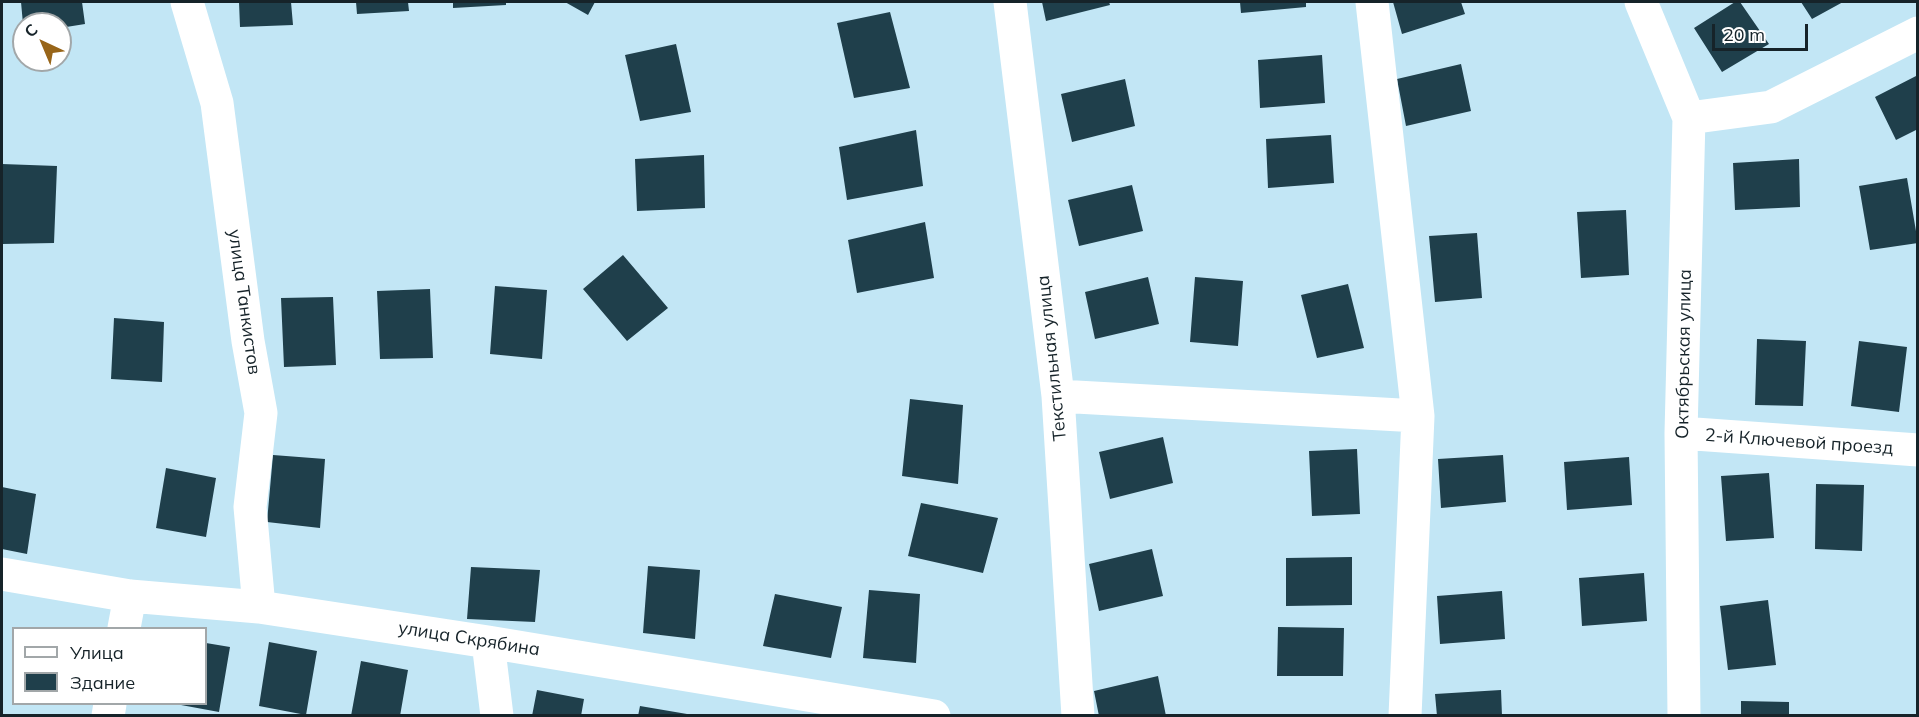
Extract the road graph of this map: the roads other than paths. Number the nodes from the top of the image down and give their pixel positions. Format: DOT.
graph roads {
  1 [pos="187,2"];
  2 [pos="1010,2"];
  3 [pos="1372,2"];
  4 [pos="1641,2"];
  5 [pos="1917,33"];
  6 [pos="1689,118"];
  7 [pos="1058,396"];
  8 [pos="1418,417"];
  9 [pos="1681,433"];
  10 [pos="1917,450"];
  11 [pos="2,574"];
  12 [pos="130,596"];
  13 [pos="259,607"];
  14 [pos="124,627"];
  15 [pos="488,642"];
  16 [pos="497,716"];
  17 [pos="934,716"];
  18 [pos="1078,716"];
  19 [pos="1405,716"];
  20 [pos="1684,716"];
  1 -- 13 [label="street, улица Танкистов"];
  2 -- 7 [label="street, Текстильная улица"];
  3 -- 8 [label="street"];
  4 -- 6 [label="street, Октябрьская улица"];
  5 -- 6 [label="street"];
  6 -- 9 [label="street, Октябрьская улица"];
  7 -- 8 [label="street"];
  7 -- 18 [label="street, Текстильная улица"];
  8 -- 19 [label="street"];
  9 -- 10 [label="street, 2-й Ключевой проезд"];
  9 -- 20 [label="street, Октябрьская улица"];
  11 -- 12 [label="street, улица Скрябина"];
  12 -- 13 [label="street, улица Скрябина"];
  12 -- 14 [label="street"];
  13 -- 15 [label="street, улица Скрябина"];
  15 -- 16 [label="street"];
  15 -- 17 [label="street, улица Скрябина"];
}
